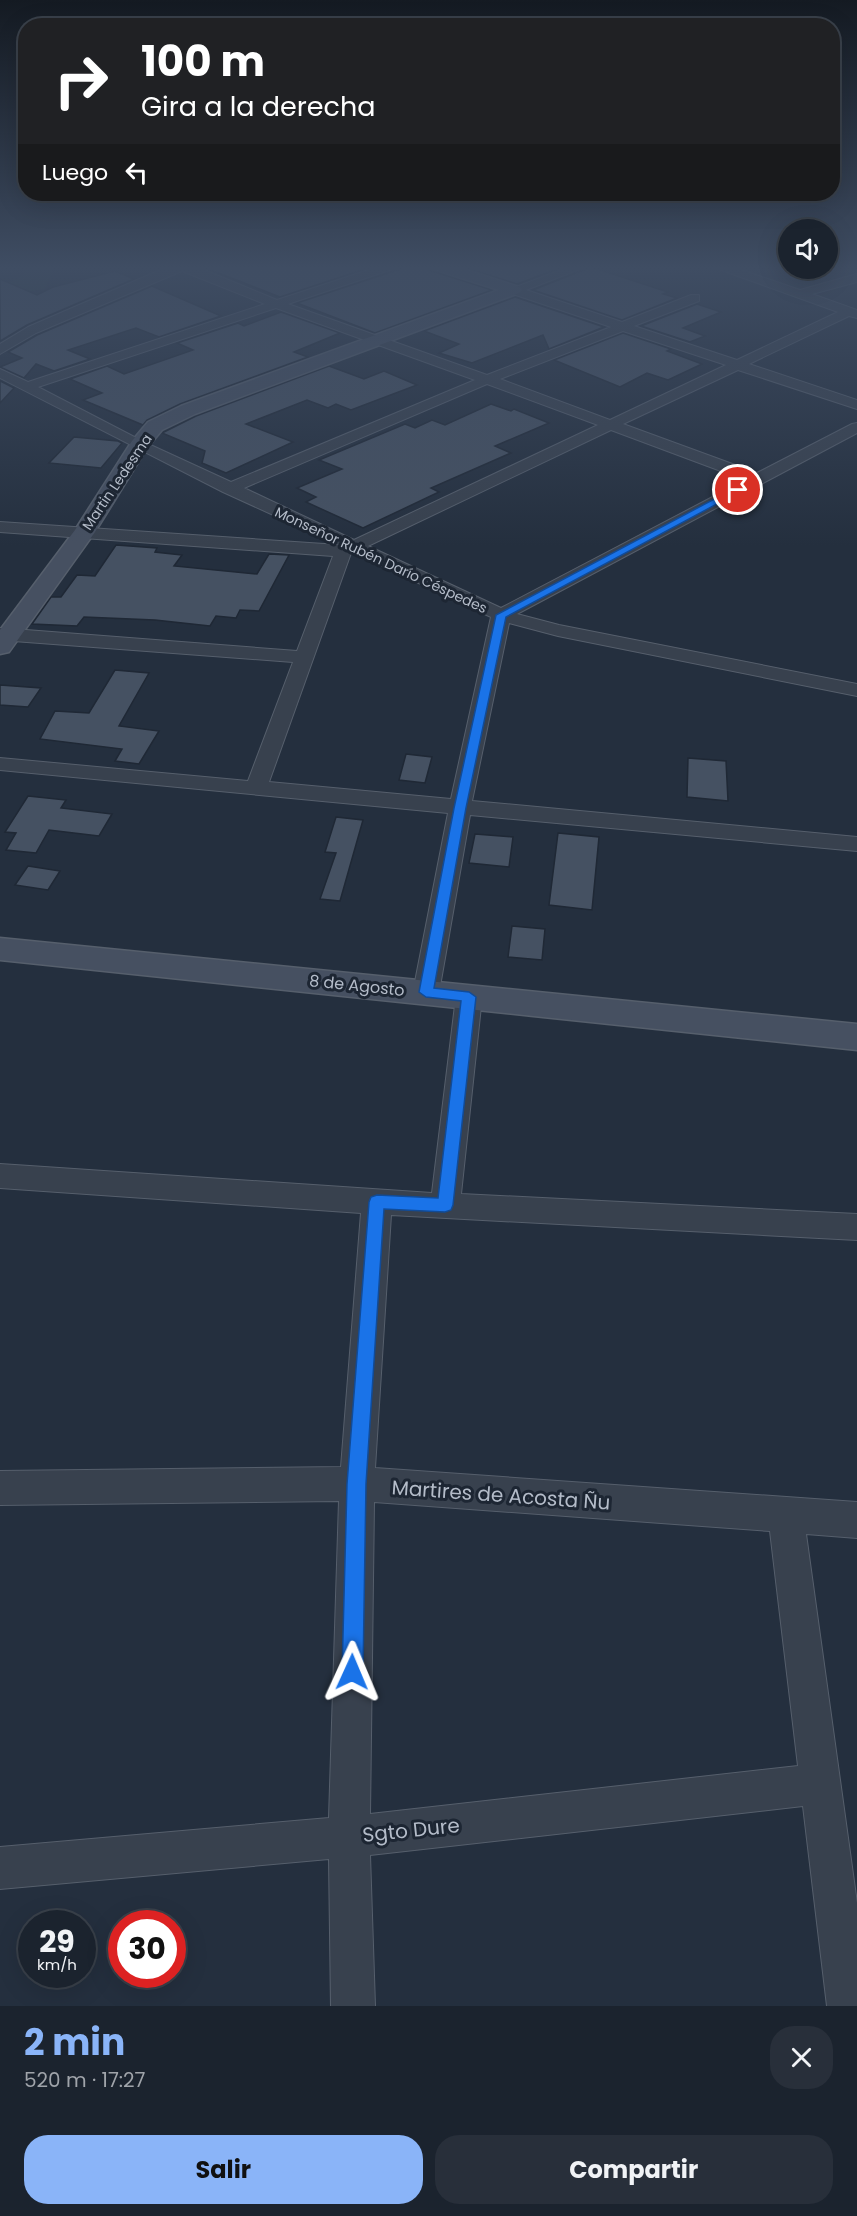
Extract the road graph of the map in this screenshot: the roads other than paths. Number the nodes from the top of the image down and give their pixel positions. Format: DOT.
graph roads {
  1 [pos="112,359"];
  2 [pos="330,359"];
  3 [pos="430,359"];
  4 [pos="541,359"];
  5 [pos="721,359"];
  6 [pos="754,359"];
  7 [pos="740,365"];
  8 [pos="0,373"];
  9 [pos="488,380"];
  10 [pos="26,387"];
  11 [pos="857,405"];
  12 [pos="607,425"];
  13 [pos="857,427"];
  14 [pos="139,446"];
  15 [pos="758,479"];
  16 [pos="229,489"];
  17 [pos="0,527"];
  18 [pos="84,532"];
  19 [pos="348,548"];
  20 [pos="501,615"];
  21 [pos="3,639"];
  22 [pos="305,657"];
  23 [pos="857,690"];
  24 [pos="0,764"];
  25 [pos="256,788"];
  26 [pos="460,808"];
  27 [pos="857,844"];
  28 [pos="0,949"];
  29 [pos="426,992"];
  30 [pos="469,997"];
  31 [pos="857,1037"];
  32 [pos="0,1176"];
  33 [pos="377,1202"];
  34 [pos="445,1205"];
  35 [pos="857,1227"];
  36 [pos="357,1484"];
  37 [pos="0,1488"];
  38 [pos="786,1516"];
  39 [pos="857,1520"];
  40 [pos="820,1784"];
  41 [pos="349,1837"];
  42 [pos="0,1868"];
  43 [pos="353,2006"];
  44 [pos="849,2006"];
  1 -- 10 [label="street"];
  2 -- 14 [label="street, Martin Ledesma"];
  3 -- 9 [label="street"];
  4 -- 9 [label="street"];
  5 -- 7 [label="street"];
  6 -- 7 [label="street"];
  7 -- 11 [label="street"];
  7 -- 12 [label="street"];
  8 -- 10 [label="street, Monseñor Rubén Darío Céspedes"];
  9 -- 12 [label="street"];
  9 -- 16 [label="street"];
  10 -- 14 [label="street, Monseñor Rubén Darío Céspedes"];
  12 -- 15 [label="street"];
  12 -- 19 [label="street"];
  13 -- 15 [label="street"];
  14 -- 16 [label="street, Monseñor Rubén Darío Céspedes"];
  14 -- 18 [label="street, Martin Ledesma"];
  15 -- 20 [label="street"];
  16 -- 19 [label="street, Monseñor Rubén Darío Céspedes"];
  17 -- 18 [label="street"];
  18 -- 19 [label="street"];
  18 -- 21 [label="street, Martin Ledesma"];
  19 -- 20 [label="street, Monseñor Rubén Darío Céspedes"];
  19 -- 22 [label="street"];
  20 -- 23 [label="street, Monseñor Rubén Darío Céspedes"];
  20 -- 26 [label="street"];
  21 -- 22 [label="street"];
  22 -- 25 [label="street"];
  24 -- 25 [label="street"];
  25 -- 26 [label="street"];
  26 -- 27 [label="street"];
  26 -- 29 [label="street"];
  28 -- 29 [label="street, 8 de Agosto"];
  29 -- 30 [label="street, 8 de Agosto"];
  30 -- 31 [label="street, 8 de Agosto"];
  30 -- 34 [label="street"];
  32 -- 33 [label="street"];
  33 -- 34 [label="street"];
  33 -- 36 [label="street"];
  34 -- 35 [label="street"];
  36 -- 37 [label="street, Martires de Acosta Ñu"];
  36 -- 38 [label="street, Martires de Acosta Ñu"];
  36 -- 41 [label="street"];
  38 -- 39 [label="street, Martires de Acosta Ñu"];
  38 -- 40 [label="street"];
  40 -- 41 [label="street, Sgto Dure"];
  40 -- 44 [label="street"];
  41 -- 42 [label="street, Sgto Dure"];
  41 -- 43 [label="street"];
}
